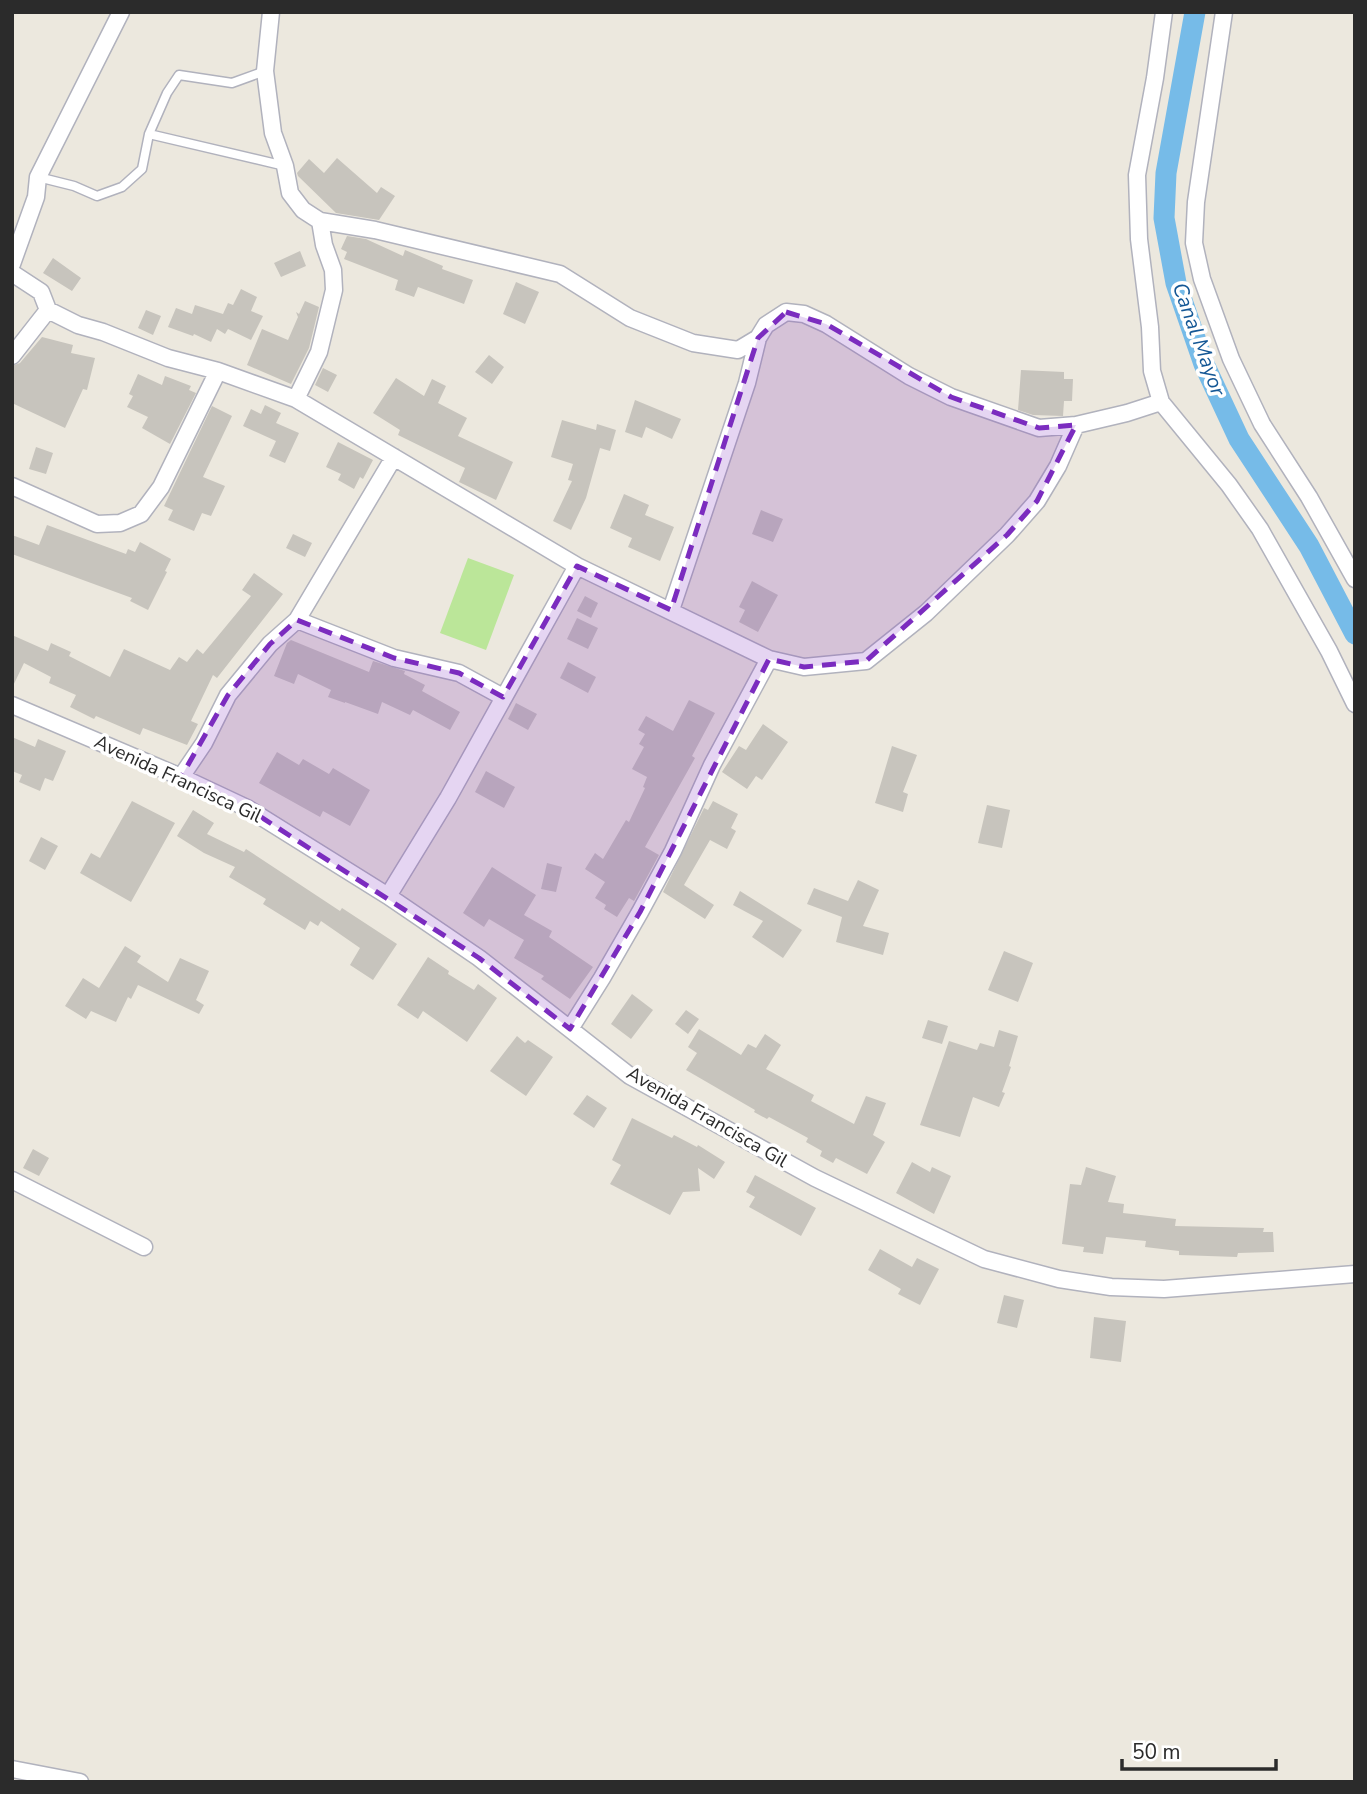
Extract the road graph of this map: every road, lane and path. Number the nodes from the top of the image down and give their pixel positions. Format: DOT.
graph roads {
  1 [pos="121,12"];
  2 [pos="271,12"];
  3 [pos="1164,12"];
  4 [pos="1224,12"];
  5 [pos="264,71"];
  6 [pos="149,134"];
  7 [pos="285,166"];
  8 [pos="38,177"];
  9 [pos="320,221"];
  10 [pos="12,264"];
  11 [pos="12,273"];
  12 [pos="48,310"];
  13 [pos="758,338"];
  14 [pos="12,356"];
  15 [pos="218,371"];
  16 [pos="296,399"];
  17 [pos="1161,402"];
  18 [pos="1076,425"];
  19 [pos="394,457"];
  20 [pos="12,486"];
  21 [pos="577,566"];
  22 [pos="1355,579"];
  23 [pos="671,610"];
  24 [pos="297,620"];
  25 [pos="769,659"];
  26 [pos="503,697"];
  27 [pos="1355,704"];
  28 [pos="12,705"];
  29 [pos="181,777"];
  30 [pos="388,897"];
  31 [pos="570,1028"];
  32 [pos="12,1180"];
  33 [pos="144,1247"];
  34 [pos="1355,1274"];
  35 [pos="12,1769"];
  36 [pos="80,1782"];
  1 -- 8 [label="street"];
  2 -- 5 [label="street"];
  3 -- 17 [label="street"];
  4 -- 22 [label="street"];
  5 -- 6 [label="lane"];
  5 -- 7 [label="street"];
  6 -- 7 [label="lane"];
  6 -- 8 [label="lane"];
  7 -- 9 [label="street"];
  8 -- 10 [label="street"];
  9 -- 13 [label="street"];
  9 -- 16 [label="street"];
  11 -- 12 [label="street"];
  12 -- 14 [label="street"];
  12 -- 15 [label="street"];
  13 -- 18 [label="street"];
  13 -- 23 [label="street"];
  15 -- 16 [label="street"];
  15 -- 20 [label="street"];
  16 -- 19 [label="street"];
  17 -- 18 [label="street"];
  17 -- 27 [label="street"];
  18 -- 25 [label="street"];
  19 -- 21 [label="street"];
  19 -- 24 [label="street"];
  21 -- 23 [label="street"];
  21 -- 26 [label="street"];
  23 -- 25 [label="street"];
  24 -- 26 [label="street"];
  24 -- 29 [label="street"];
  25 -- 31 [label="street"];
  26 -- 30 [label="street"];
  28 -- 29 [label="street, Avenida Francisca Gil"];
  29 -- 30 [label="street, Avenida Francisca Gil"];
  30 -- 31 [label="street, Avenida Francisca Gil"];
  31 -- 34 [label="street, Avenida Francisca Gil"];
  32 -- 33 [label="street"];
  35 -- 36 [label="street"];
}
